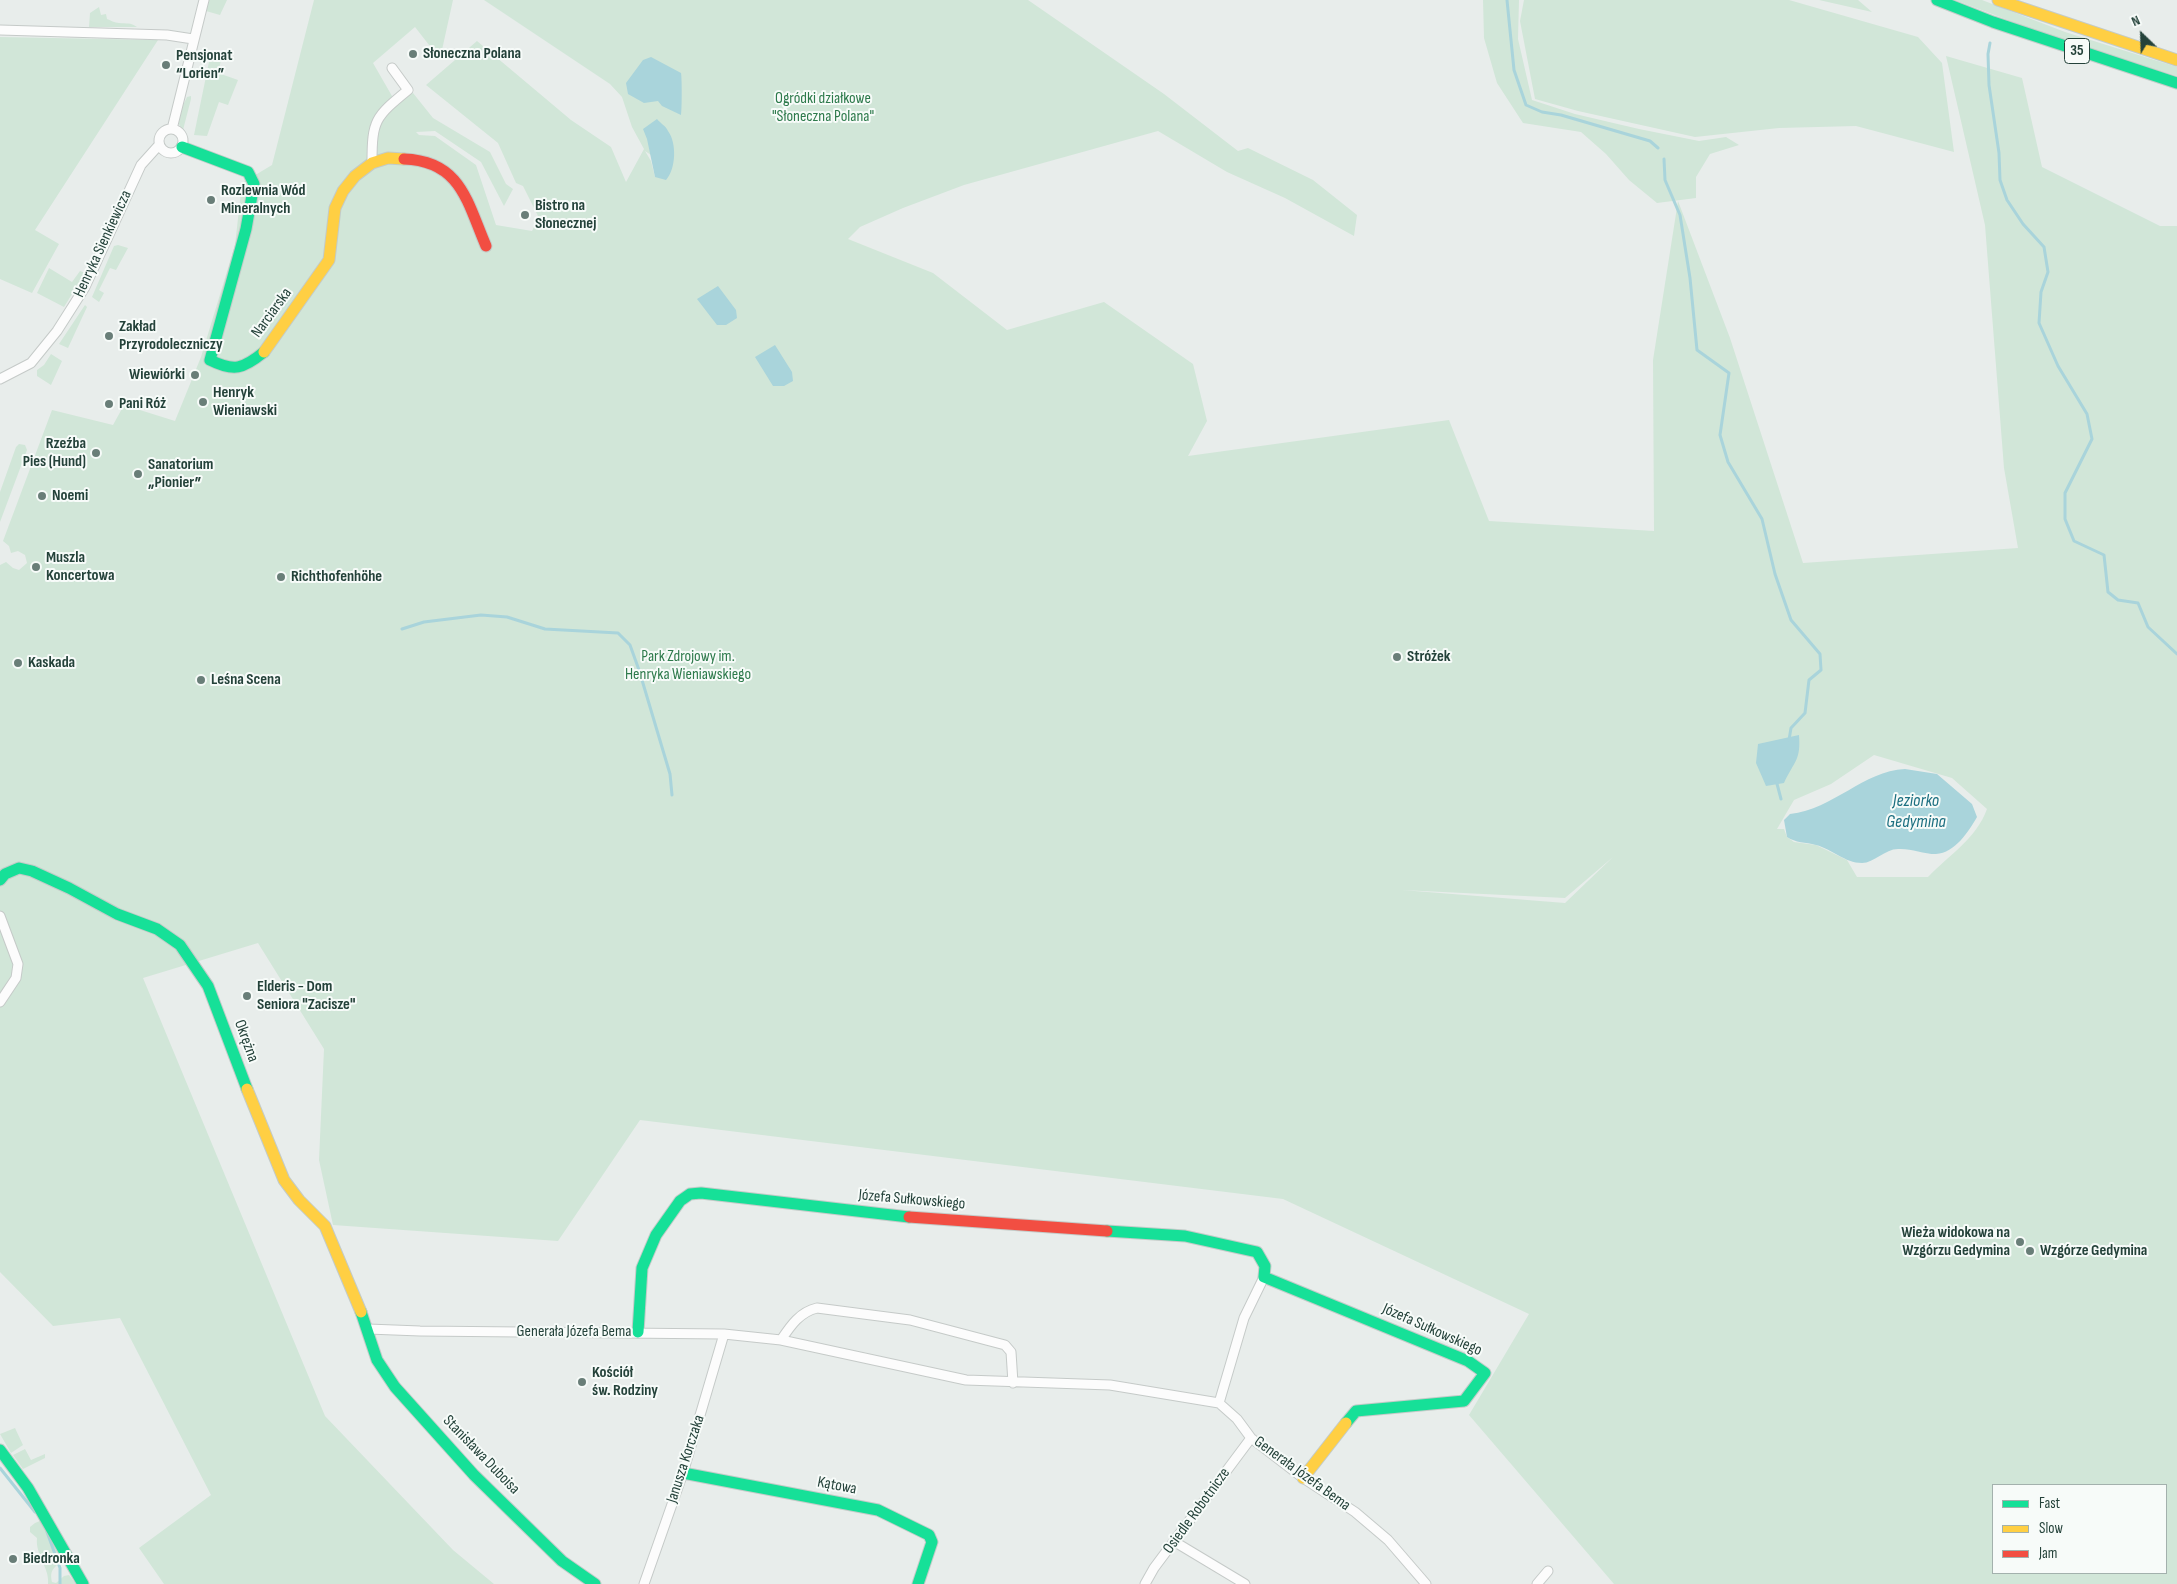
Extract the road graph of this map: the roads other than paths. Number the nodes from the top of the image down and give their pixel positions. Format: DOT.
graph roads {
  1 [pos="204,0"];
  2 [pos="1937,0"];
  3 [pos="1998,0"];
  4 [pos="0,30"];
  5 [pos="193,39"];
  6 [pos="2177,60"];
  7 [pos="392,68"];
  8 [pos="2177,83"];
  9 [pos="172,129"];
  10 [pos="159,145"];
  11 [pos="182,147"];
  12 [pos="372,163"];
  13 [pos="486,246"];
  14 [pos="0,379"];
  15 [pos="0,880"];
  16 [pos="0,916"];
  17 [pos="0,1002"];
  18 [pos="1264,1276"];
  19 [pos="368,1329"];
  20 [pos="638,1332"];
  21 [pos="724,1334"];
  22 [pos="781,1340"];
  23 [pos="1014,1383"];
  24 [pos="1219,1402"];
  25 [pos="1251,1438"];
  26 [pos="0,1450"];
  27 [pos="682,1473"];
  28 [pos="1303,1478"];
  29 [pos="1175,1542"];
  30 [pos="1548,1571"];
  31 [pos="83,1584"];
  32 [pos="595,1584"];
  33 [pos="644,1584"];
  34 [pos="918,1584"];
  35 [pos="1145,1584"];
  36 [pos="1245,1584"];
  37 [pos="1426,1584"];
  38 [pos="1537,1584"];
  1 -- 5 [label="street"];
  2 -- 8 [label="street, 35"];
  3 -- 6 [label="street, 35"];
  4 -- 5 [label="street"];
  5 -- 9 [label="street"];
  7 -- 12 [label="street"];
  9 -- 10 [label="street"];
  9 -- 11 [label="street"];
  10 -- 11 [label="street"];
  10 -- 14 [label="street, Henryka Sienkiewicza"];
  11 -- 12 [label="street, Narciarska"];
  12 -- 13 [label="street"];
  15 -- 19 [label="street, Okrężna"];
  16 -- 17 [label="street"];
  18 -- 20 [label="street, Józefa Sułkowskiego"];
  18 -- 24 [label="street"];
  18 -- 28 [label="street, Józefa Sułkowskiego"];
  19 -- 20 [label="street, Generała Józefa Bema"];
  19 -- 32 [label="street, Stanisława Duboisa"];
  20 -- 21 [label="street, Generała Józefa Bema"];
  21 -- 22 [label="street, Generała Józefa Bema"];
  21 -- 27 [label="street, Janusza Korczaka"];
  22 -- 23 [label="street, Generała Józefa Bema"];
  22 -- 23 [label="street"];
  23 -- 24 [label="street, Generała Józefa Bema"];
  24 -- 25 [label="street, Generała Józefa Bema"];
  25 -- 28 [label="street, Generała Józefa Bema"];
  25 -- 29 [label="street, Osiedle Robotnicze"];
  26 -- 31 [label="street"];
  27 -- 33 [label="street, Janusza Korczaka"];
  27 -- 34 [label="street, Kątowa"];
  28 -- 37 [label="street, Generała Józefa Bema"];
  29 -- 35 [label="street, Osiedle Robotnicze"];
  29 -- 36 [label="street"];
  30 -- 38 [label="street"];
}
